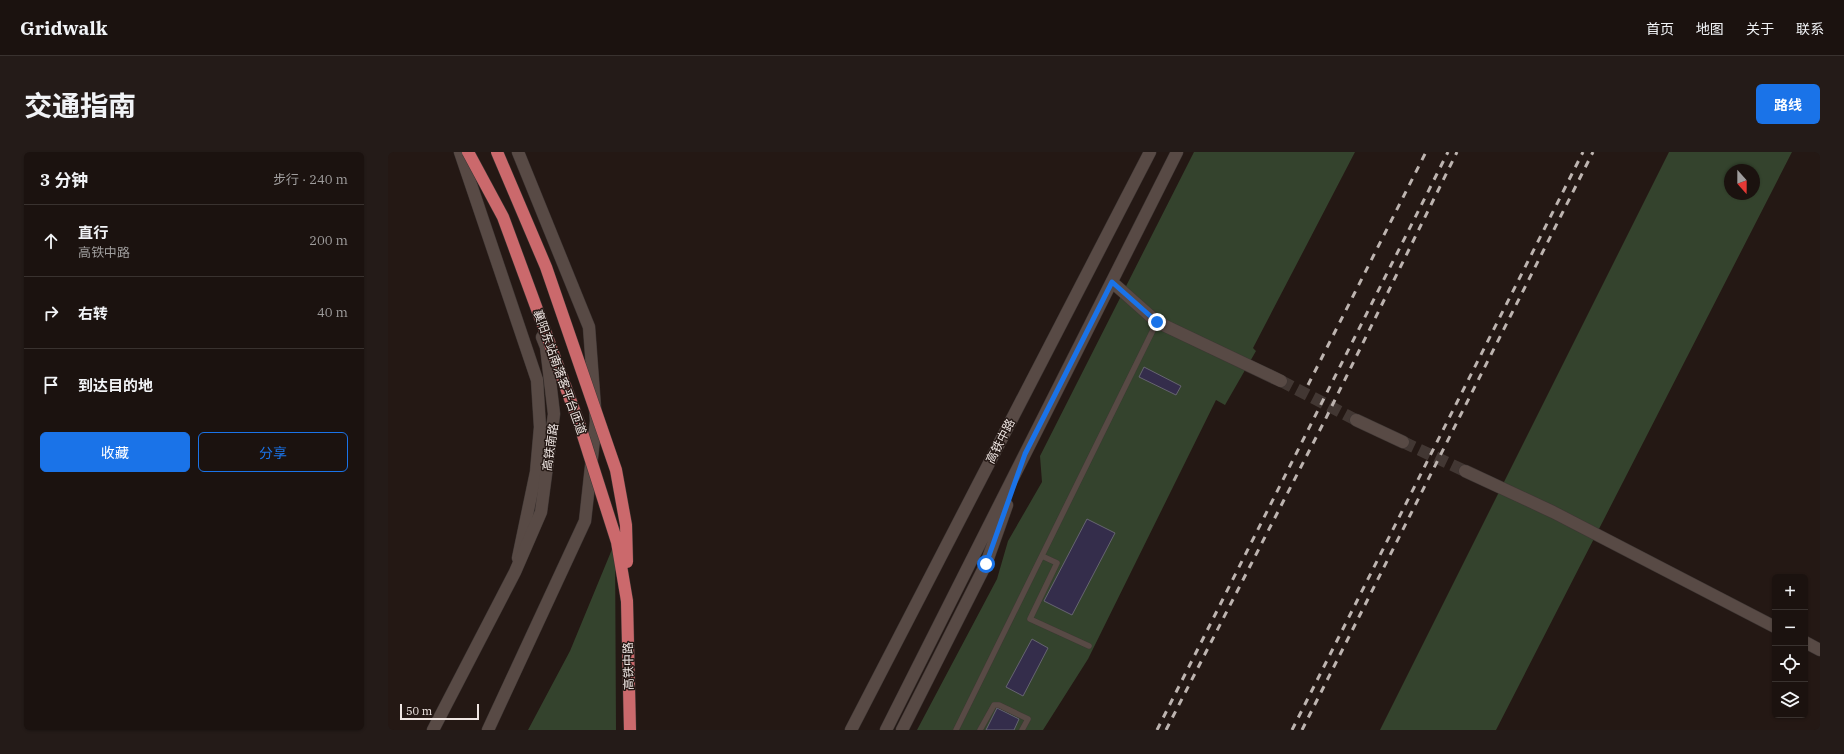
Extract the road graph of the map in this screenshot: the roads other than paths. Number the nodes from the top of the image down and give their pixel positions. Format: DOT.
graph roads {
  1 [pos="460,152"];
  2 [pos="468,152"];
  3 [pos="474,152"];
  4 [pos="497,152"];
  5 [pos="518,152"];
  6 [pos="1150,152"];
  7 [pos="1177,152"];
  8 [pos="1112,282"];
  9 [pos="1157,322"];
  10 [pos="1281,381"];
  11 [pos="1356,420"];
  12 [pos="1403,442"];
  13 [pos="1025,454"];
  14 [pos="1465,471"];
  15 [pos="1042,556"];
  16 [pos="515,572"];
  17 [pos="627,601"];
  18 [pos="1772,625"];
  19 [pos="1808,644"];
  20 [pos="1088,646"];
  21 [pos="1820,650"];
  22 [pos="501,702"];
  23 [pos="433,730"];
  24 [pos="488,730"];
  25 [pos="495,730"];
  26 [pos="630,730"];
  27 [pos="851,730"];
  28 [pos="886,730"];
  29 [pos="902,730"];
  30 [pos="956,730"];
  31 [pos="980,730"];
  32 [pos="1022,730"];
  1 -- 16 [label="street"];
  2 -- 17 [label="highway, 襄阳东站南落客平台匝道, bridge"];
  3 -- 16 [label="street, 高铁南路"];
  4 -- 17 [label="highway, bridge"];
  5 -- 22 [label="street"];
  6 -- 27 [label="street, 高铁中路"];
  7 -- 8 [label="street"];
  8 -- 9 [label="street"];
  8 -- 13 [label="street"];
  9 -- 10 [label="street"];
  9 -- 15 [label="lane"];
  11 -- 12 [label="street"];
  13 -- 28 [label="street"];
  13 -- 29 [label="street"];
  14 -- 18 [label="street"];
  15 -- 20 [label="lane"];
  15 -- 30 [label="lane"];
  16 -- 23 [label="street, 高铁南路"];
  17 -- 26 [label="highway, 高铁中路"];
  19 -- 21 [label="street"];
  22 -- 24 [label="street"];
  22 -- 25 [label="street"];
  31 -- 32 [label="lane"];
}
